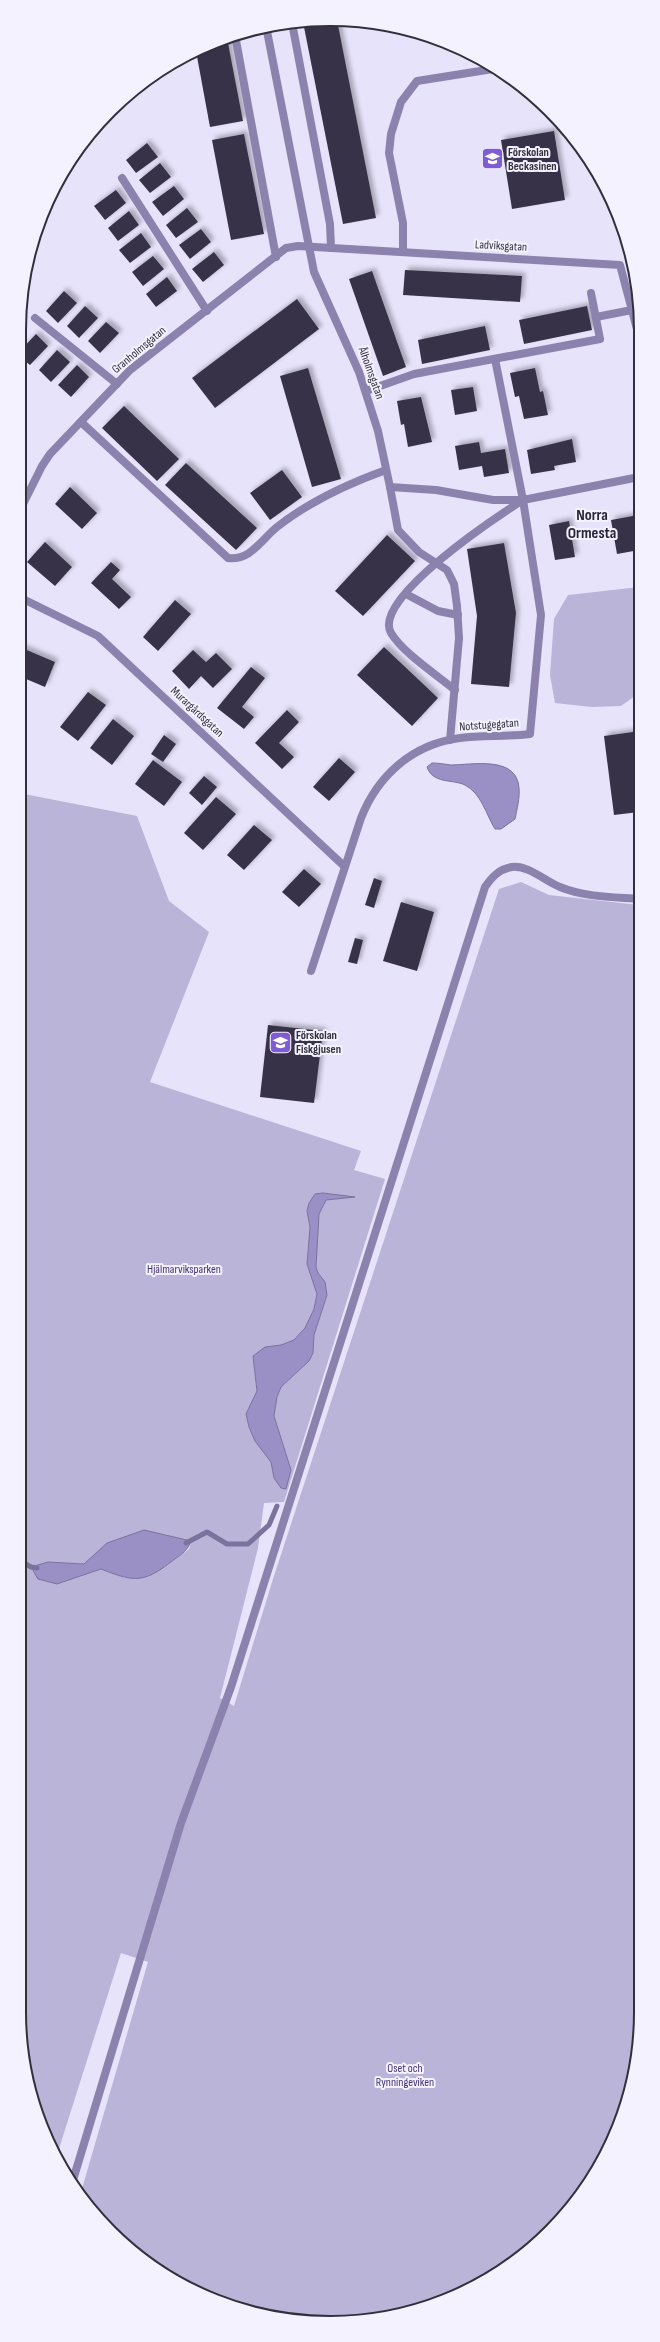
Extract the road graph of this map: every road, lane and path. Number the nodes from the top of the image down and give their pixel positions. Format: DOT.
graph roads {
  1 [pos="293,29"];
  2 [pos="267,33"];
  3 [pos="236,41"];
  4 [pos="487,70"];
  5 [pos="122,178"];
  6 [pos="309,246"];
  7 [pos="331,248"];
  8 [pos="403,252"];
  9 [pos="276,257"];
  10 [pos="591,293"];
  11 [pos="632,310"];
  12 [pos="207,311"];
  13 [pos="633,315"];
  14 [pos="596,317"];
  15 [pos="34,318"];
  16 [pos="495,359"];
  17 [pos="117,384"];
  18 [pos="366,391"];
  19 [pos="81,422"];
  20 [pos="386,470"];
  21 [pos="634,478"];
  22 [pos="390,487"];
  23 [pos="26,498"];
  24 [pos="523,500"];
  25 [pos="435,564"];
  26 [pos="406,594"];
  27 [pos="26,600"];
  28 [pos="458,615"];
  29 [pos="455,690"];
  30 [pos="450,740"];
  31 [pos="344,866"];
  32 [pos="634,899"];
  33 [pos="311,971"];
  34 [pos="75,2177"];
  1 -- 7 [label="street"];
  2 -- 6 [label="street, Ålholmsgatan"];
  3 -- 9 [label="street"];
  4 -- 8 [label="street"];
  5 -- 12 [label="street"];
  6 -- 7 [label="street, Ladviksgatan"];
  6 -- 9 [label="street, Granholmsgatan"];
  6 -- 18 [label="street, Ålholmsgatan"];
  7 -- 8 [label="street, Ladviksgatan"];
  8 -- 11 [label="street, Ladviksgatan"];
  9 -- 12 [label="street, Granholmsgatan"];
  10 -- 14 [label="street"];
  11 -- 13 [label="street, Ladviksgatan"];
  11 -- 14 [label="street"];
  12 -- 17 [label="street, Granholmsgatan"];
  14 -- 16 [label="street"];
  15 -- 17 [label="street"];
  16 -- 18 [label="street"];
  16 -- 24 [label="street"];
  17 -- 19 [label="street, Granholmsgatan"];
  18 -- 20 [label="street, Ålholmsgatan"];
  19 -- 20 [label="street"];
  19 -- 23 [label="street, Granholmsgatan"];
  20 -- 22 [label="street, Ålholmsgatan"];
  21 -- 24 [label="street"];
  22 -- 24 [label="street"];
  22 -- 25 [label="street, Ålholmsgatan"];
  24 -- 25 [label="street"];
  24 -- 30 [label="street, Notstugegatan"];
  25 -- 26 [label="street"];
  25 -- 28 [label="street, Ålholmsgatan"];
  26 -- 28 [label="street"];
  26 -- 29 [label="street"];
  27 -- 31 [label="street, Murargårdsgatan"];
  28 -- 29 [label="street, Ålholmsgatan"];
  29 -- 30 [label="street, Ålholmsgatan"];
  30 -- 31 [label="street, Notstugegatan"];
  31 -- 33 [label="street, Notstugegatan"];
  32 -- 34 [label="street"];
}
